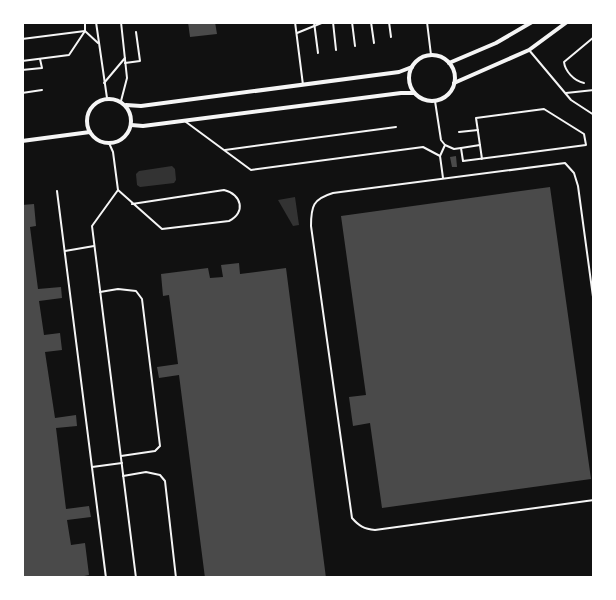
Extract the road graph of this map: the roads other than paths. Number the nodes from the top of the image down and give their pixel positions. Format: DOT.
graph roads {
  1 [pos="85,22"];
  2 [pos="96,22"];
  3 [pos="121,22"];
  4 [pos="295,22"];
  5 [pos="324,22"];
  6 [pos="333,22"];
  7 [pos="352,22"];
  8 [pos="371,22"];
  9 [pos="389,22"];
  10 [pos="426,22"];
  11 [pos="532,22"];
  12 [pos="567,22"];
  13 [pos="315,24"];
  14 [pos="85,31"];
  15 [pos="136,32"];
  16 [pos="296,33"];
  17 [pos="391,37"];
  18 [pos="594,37"];
  19 [pos="22,39"];
  20 [pos="374,43"];
  21 [pos="99,44"];
  22 [pos="355,46"];
  23 [pos="336,50"];
  24 [pos="529,50"];
  25 [pos="318,53"];
  26 [pos="431,55"];
  27 [pos="125,58"];
  28 [pos="40,59"];
  29 [pos="22,61"];
  30 [pos="126,63"];
  31 [pos="449,63"];
  32 [pos="412,67"];
  33 [pos="22,70"];
  34 [pos="454,82"];
  35 [pos="104,83"];
  36 [pos="584,83"];
  37 [pos="303,85"];
  38 [pos="42,90"];
  39 [pos="594,90"];
  40 [pos="22,93"];
  41 [pos="414,93"];
  42 [pos="566,93"];
  43 [pos="107,98"];
  44 [pos="120,101"];
  45 [pos="435,101"];
  46 [pos="126,105"];
  47 [pos="594,115"];
  48 [pos="185,121"];
  49 [pos="132,126"];
  50 [pos="396,127"];
  51 [pos="478,130"];
  52 [pos="90,132"];
  53 [pos="459,132"];
  54 [pos="22,141"];
  55 [pos="109,143"];
  56 [pos="445,144"];
  57 [pos="480,145"];
  58 [pos="461,148"];
  59 [pos="225,150"];
  60 [pos="440,156"];
  61 [pos="482,158"];
  62 [pos="443,178"];
  63 [pos="118,190"];
  64 [pos="57,191"];
  65 [pos="132,204"];
  66 [pos="94,246"];
  67 [pos="65,251"];
  68 [pos="100,292"];
  69 [pos="594,304"];
  70 [pos="121,456"];
  71 [pos="122,463"];
  72 [pos="91,467"];
  73 [pos="123,476"];
  74 [pos="594,500"];
  75 [pos="106,578"];
  76 [pos="136,578"];
  77 [pos="176,578"];
  1 -- 14 [label="lane"];
  2 -- 21 [label="lane"];
  3 -- 27 [label="lane"];
  4 -- 16 [label="lane"];
  5 -- 13 [label="lane"];
  6 -- 23 [label="lane"];
  7 -- 22 [label="lane"];
  8 -- 20 [label="lane"];
  9 -- 17 [label="lane"];
  10 -- 26 [label="lane"];
  11 -- 31 [label="street"];
  12 -- 24 [label="street"];
  13 -- 16 [label="lane"];
  13 -- 25 [label="lane"];
  14 -- 19 [label="lane"];
  14 -- 21 [label="lane"];
  14 -- 28 [label="lane"];
  15 -- 30 [label="lane"];
  16 -- 37 [label="lane"];
  18 -- 36 [label="lane"];
  21 -- 35 [label="lane"];
  24 -- 34 [label="street"];
  24 -- 42 [label="lane"];
  26 -- 31 [label="street"];
  26 -- 32 [label="street"];
  27 -- 30 [label="lane"];
  27 -- 35 [label="lane"];
  28 -- 29 [label="lane"];
  28 -- 33 [label="lane"];
  30 -- 44 [label="lane"];
  31 -- 34 [label="street"];
  32 -- 37 [label="street"];
  32 -- 41 [label="street"];
  34 -- 45 [label="street"];
  35 -- 43 [label="lane"];
  37 -- 46 [label="street"];
  38 -- 40 [label="lane"];
  39 -- 42 [label="lane"];
  41 -- 45 [label="street"];
  41 -- 48 [label="street"];
  42 -- 47 [label="lane"];
  43 -- 44 [label="street"];
  43 -- 52 [label="street"];
  44 -- 46 [label="street"];
  45 -- 56 [label="lane"];
  46 -- 49 [label="street"];
  48 -- 49 [label="street"];
  48 -- 59 [label="lane"];
  49 -- 55 [label="street"];
  50 -- 59 [label="lane"];
  51 -- 53 [label="lane"];
  51 -- 57 [label="lane"];
  51 -- 61 [label="lane"];
  52 -- 54 [label="street"];
  52 -- 55 [label="street"];
  55 -- 63 [label="lane"];
  56 -- 58 [label="lane"];
  56 -- 60 [label="lane"];
  57 -- 58 [label="lane"];
  57 -- 61 [label="lane"];
  58 -- 61 [label="lane"];
  59 -- 60 [label="lane"];
  60 -- 62 [label="lane"];
  62 -- 69 [label="lane"];
  62 -- 74 [label="lane"];
  63 -- 65 [label="lane"];
  63 -- 66 [label="lane"];
  64 -- 67 [label="lane"];
  65 -- 65 [label="lane"];
  66 -- 67 [label="lane"];
  66 -- 68 [label="lane"];
  67 -- 72 [label="lane"];
  68 -- 70 [label="lane"];
  68 -- 70 [label="lane"];
  70 -- 71 [label="lane"];
  71 -- 72 [label="lane"];
  71 -- 73 [label="lane"];
  72 -- 75 [label="lane"];
  73 -- 76 [label="lane"];
  73 -- 77 [label="lane"];
}
